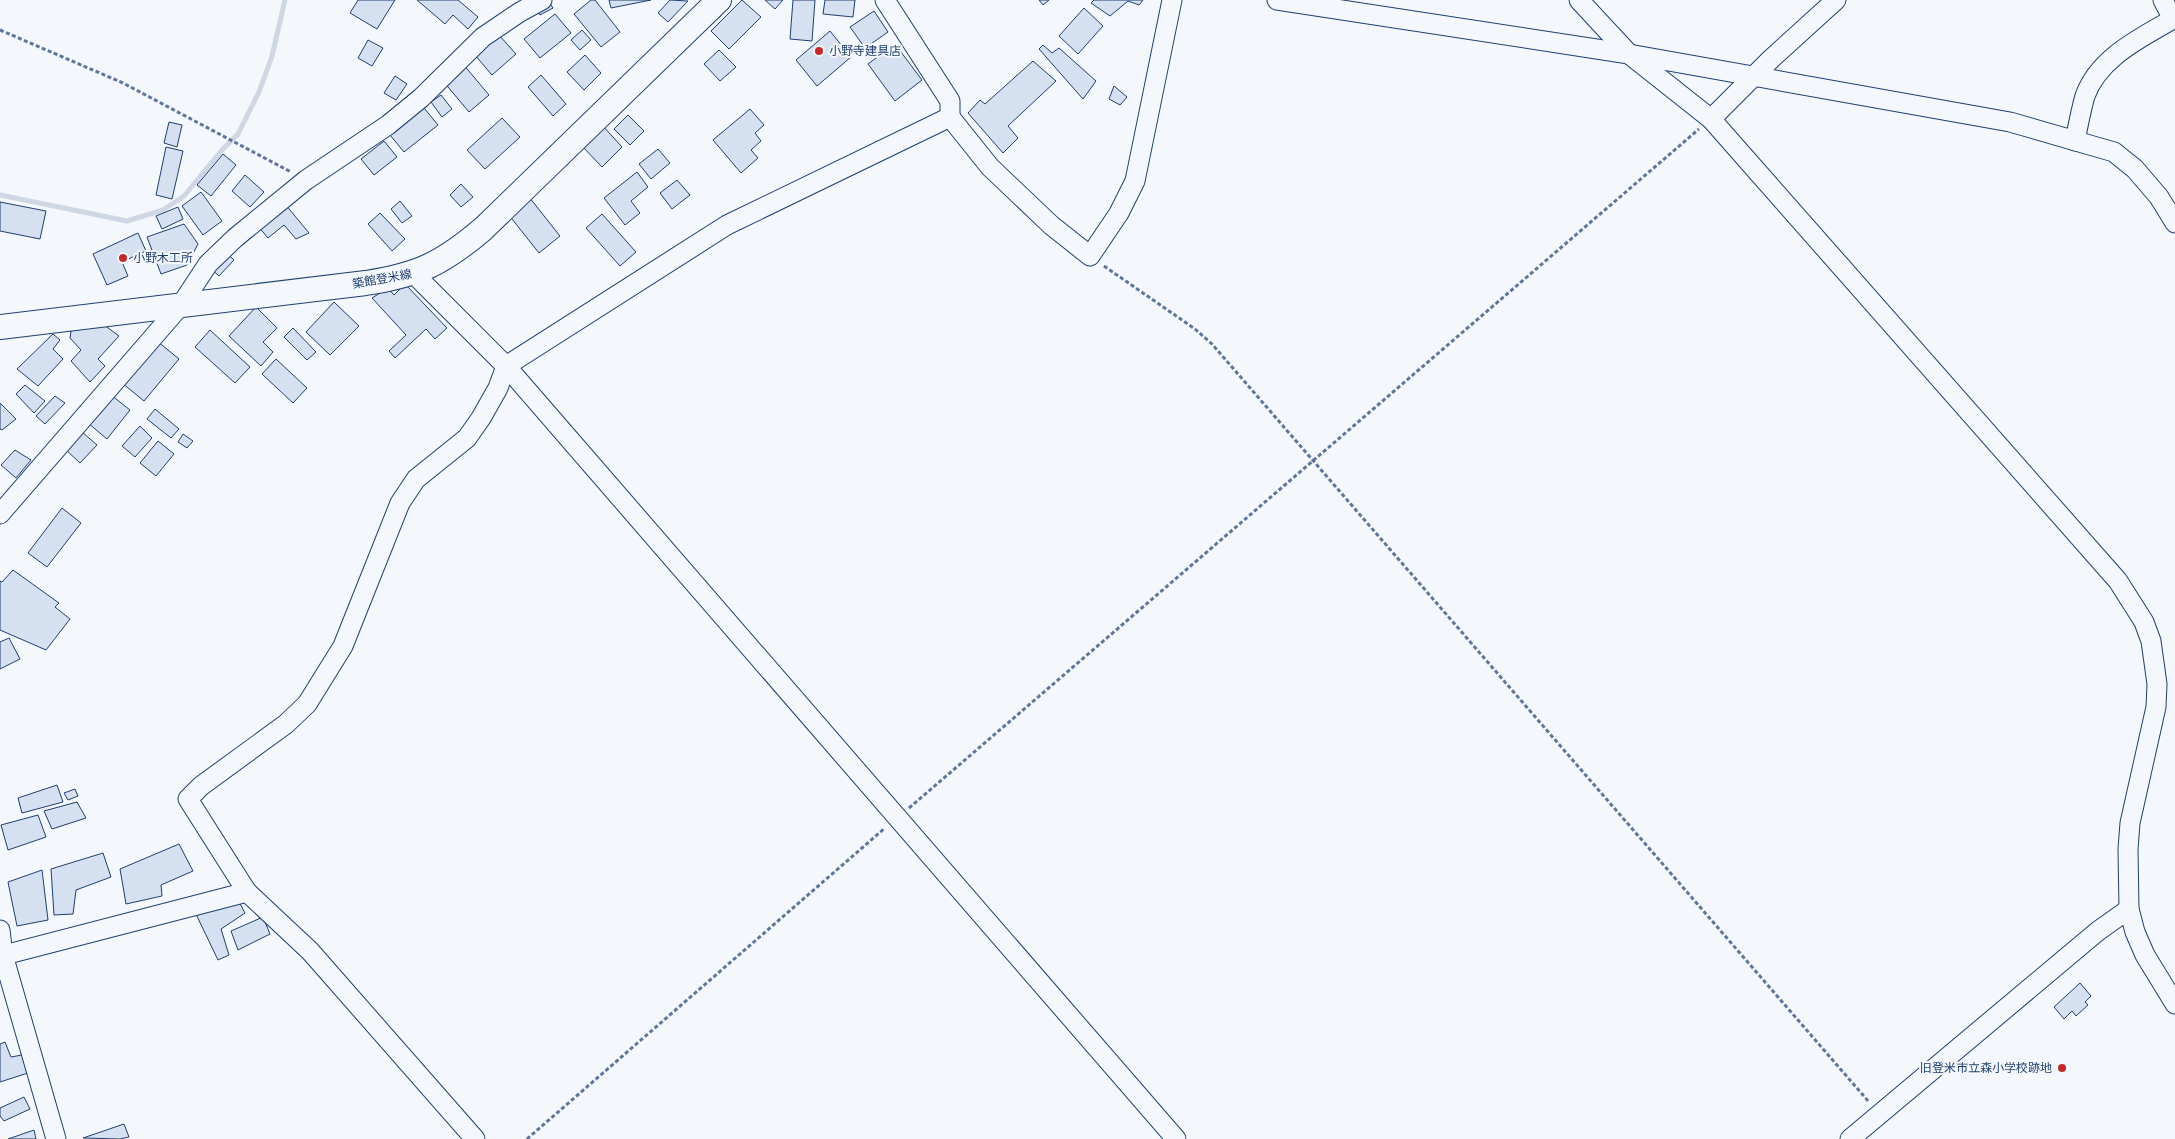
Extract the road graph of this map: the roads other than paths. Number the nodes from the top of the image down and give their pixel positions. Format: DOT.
graph roads {
  1 [pos="542,0"];
  2 [pos="719,0"];
  3 [pos="885,0"];
  4 [pos="1172,0"];
  5 [pos="1277,0"];
  6 [pos="1579,0"];
  7 [pos="1836,0"];
  8 [pos="2163,0"];
  9 [pos="2174,20"];
  10 [pos="1629,54"];
  11 [pos="1756,76"];
  12 [pos="950,116"];
  13 [pos="1711,119"];
  14 [pos="2075,141"];
  15 [pos="2175,223"];
  16 [pos="414,274"];
  17 [pos="181,305"];
  18 [pos="0,327"];
  19 [pos="506,366"];
  20 [pos="0,514"];
  21 [pos="247,892"];
  22 [pos="2129,909"];
  23 [pos="0,930"];
  24 [pos="2,955"];
  25 [pos="2175,1004"];
  26 [pos="56,1139"];
  27 [pos="475,1139"];
  28 [pos="1176,1139"];
  29 [pos="1850,1139"];
  1 -- 17 [label="street"];
  2 -- 16 [label="main road, 築館登米線"];
  3 -- 12 [label="street"];
  4 -- 12 [label="street"];
  5 -- 10 [label="street"];
  6 -- 10 [label="street"];
  7 -- 11 [label="street"];
  8 -- 9 [label="street"];
  9 -- 14 [label="street"];
  10 -- 11 [label="street"];
  10 -- 13 [label="street"];
  11 -- 13 [label="street"];
  11 -- 14 [label="street"];
  12 -- 19 [label="street"];
  13 -- 22 [label="street"];
  14 -- 15 [label="street"];
  16 -- 17 [label="main road, 築館登米線"];
  16 -- 19 [label="street"];
  17 -- 18 [label="main road, 築館登米線"];
  17 -- 20 [label="street"];
  19 -- 21 [label="street"];
  19 -- 28 [label="street"];
  21 -- 24 [label="street"];
  21 -- 27 [label="street"];
  22 -- 25 [label="street"];
  22 -- 29 [label="street"];
  23 -- 24 [label="street"];
  24 -- 26 [label="street"];
}
